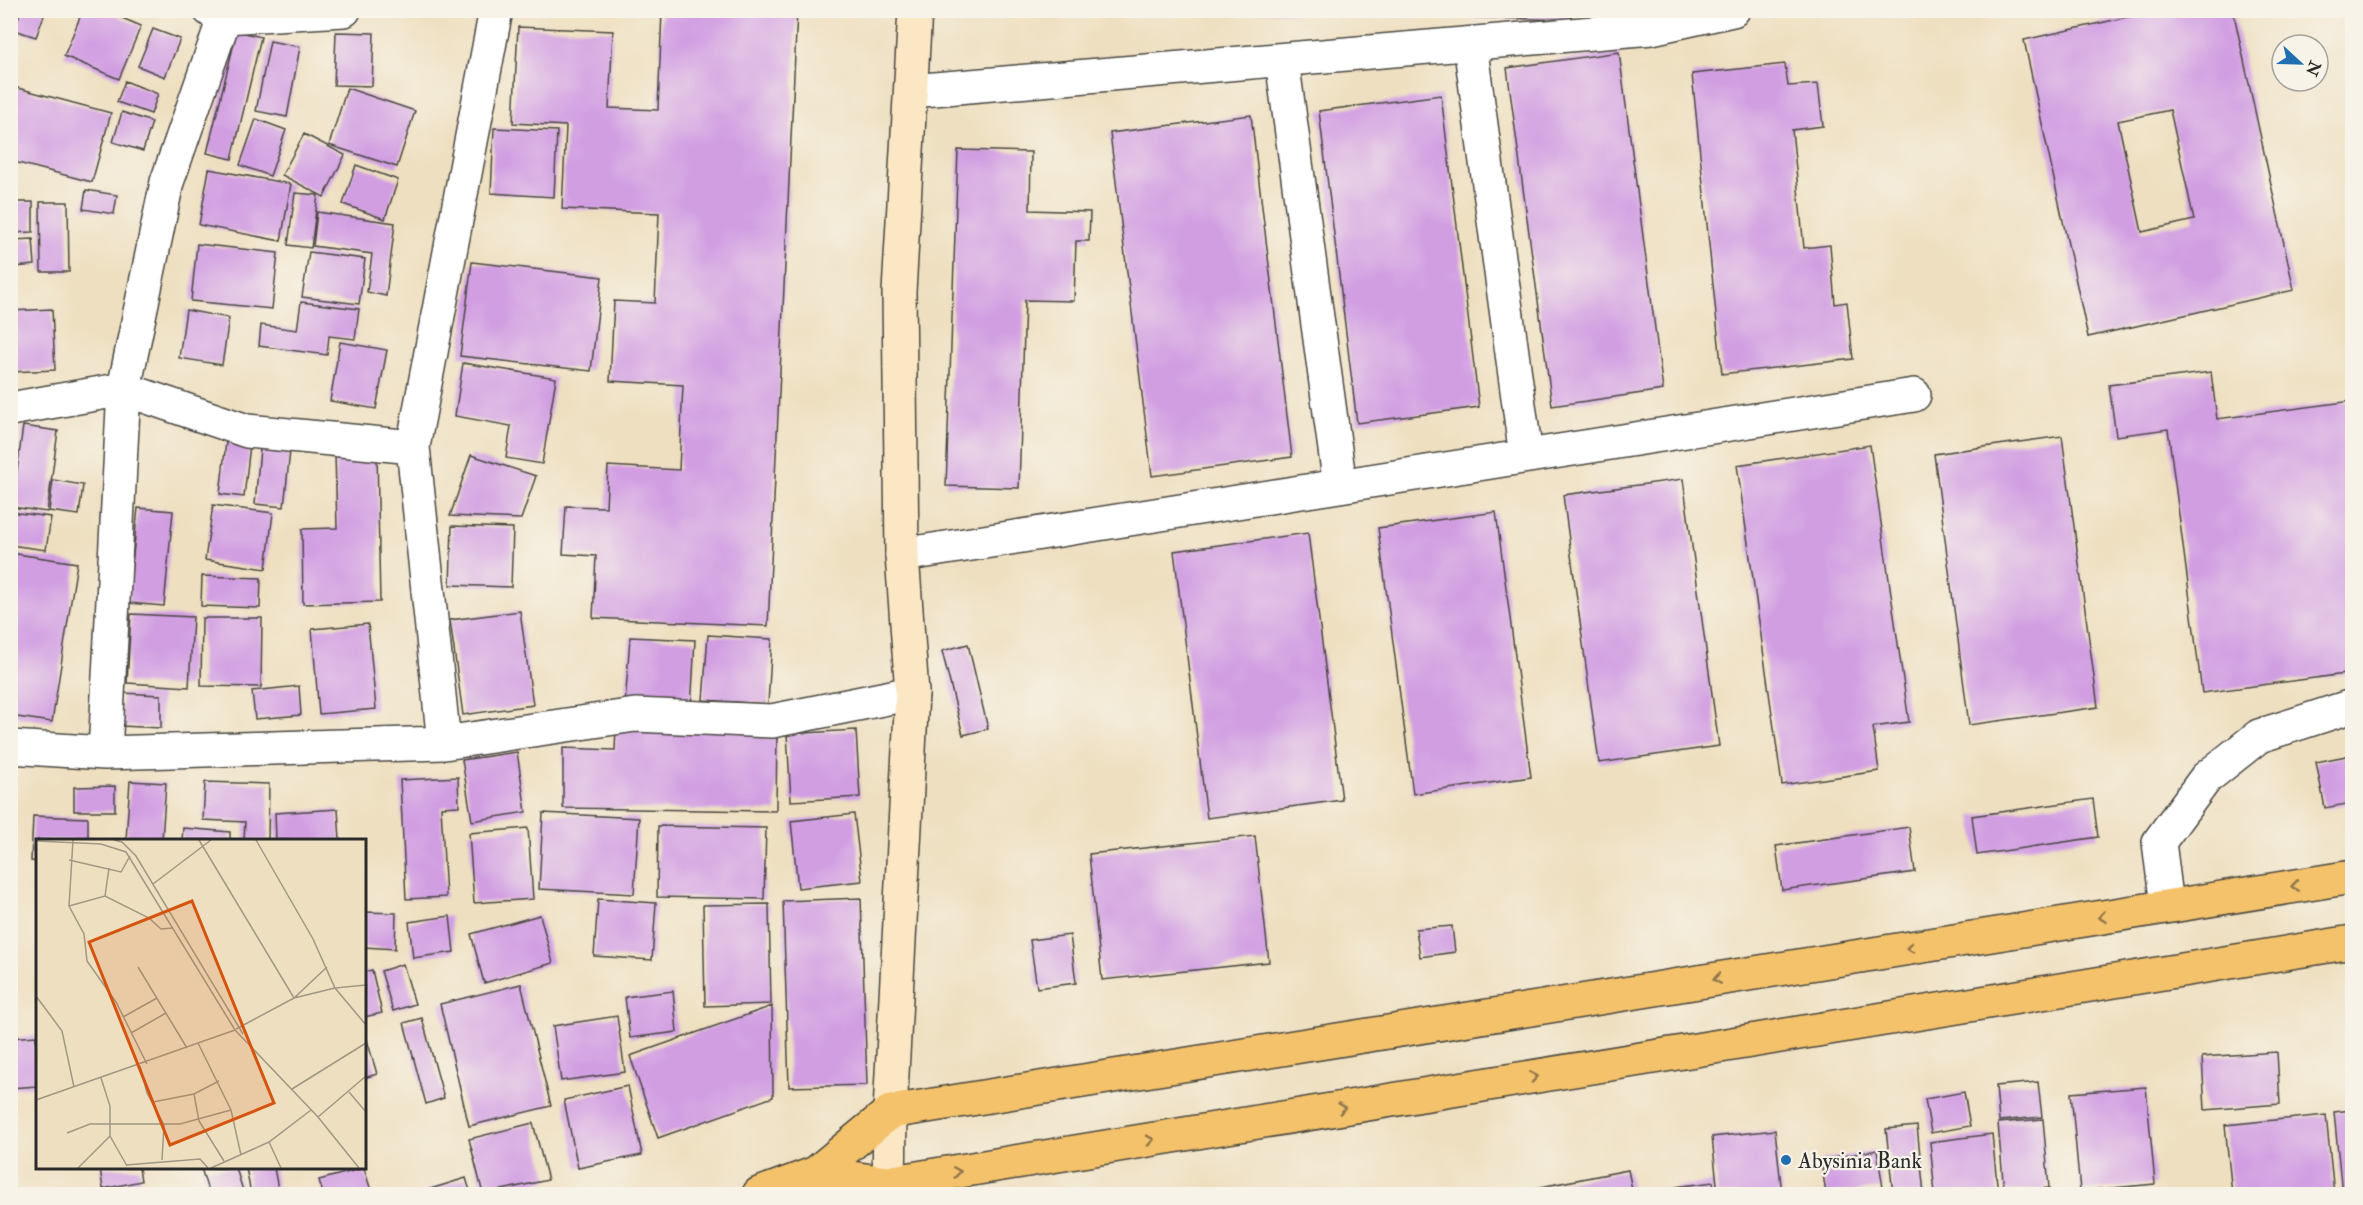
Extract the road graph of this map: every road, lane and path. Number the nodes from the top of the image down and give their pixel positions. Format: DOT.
graph roads {
  1 [pos="344,10"];
  2 [pos="496,10"];
  3 [pos="1733,10"];
  4 [pos="914,11"];
  5 [pos="221,13"];
  6 [pos="1470,44"];
  7 [pos="1282,60"];
  8 [pos="911,91"];
  9 [pos="124,389"];
  10 [pos="1914,395"];
  11 [pos="10,409"];
  12 [pos="413,447"];
  13 [pos="1526,456"];
  14 [pos="1340,486"];
  15 [pos="902,555"];
  16 [pos="912,693"];
  17 [pos="2352,706"];
  18 [pos="444,743"];
  19 [pos="10,747"];
  20 [pos="105,753"];
  21 [pos="2352,877"];
  22 [pos="2167,906"];
  23 [pos="2352,942"];
  24 [pos="890,1112"];
  25 [pos="816,1173"];
  26 [pos="888,1189"];
  27 [pos="759,1194"];
  1 -- 5 [label="street"];
  2 -- 12 [label="street"];
  3 -- 6 [label="street"];
  4 -- 8 [label="main road"];
  5 -- 9 [label="street"];
  6 -- 7 [label="street"];
  6 -- 13 [label="street"];
  7 -- 8 [label="street"];
  7 -- 14 [label="street"];
  8 -- 15 [label="main road"];
  9 -- 11 [label="street"];
  9 -- 12 [label="street"];
  9 -- 20 [label="street"];
  10 -- 13 [label="street"];
  12 -- 18 [label="street"];
  13 -- 14 [label="street"];
  14 -- 15 [label="street"];
  15 -- 16 [label="main road"];
  16 -- 18 [label="street"];
  16 -- 24 [label="main road"];
  17 -- 22 [label="street"];
  18 -- 20 [label="street"];
  19 -- 20 [label="street"];
  21 -- 22 [label="main road, one-way"];
  22 -- 24 [label="main road, one-way"];
  26 -- 23 [label="main road, one-way"];
  24 -- 25 [label="main road"];
  24 -- 26 [label="main road"];
  25 -- 26 [label="main road"];
  25 -- 27 [label="main road"];
}
